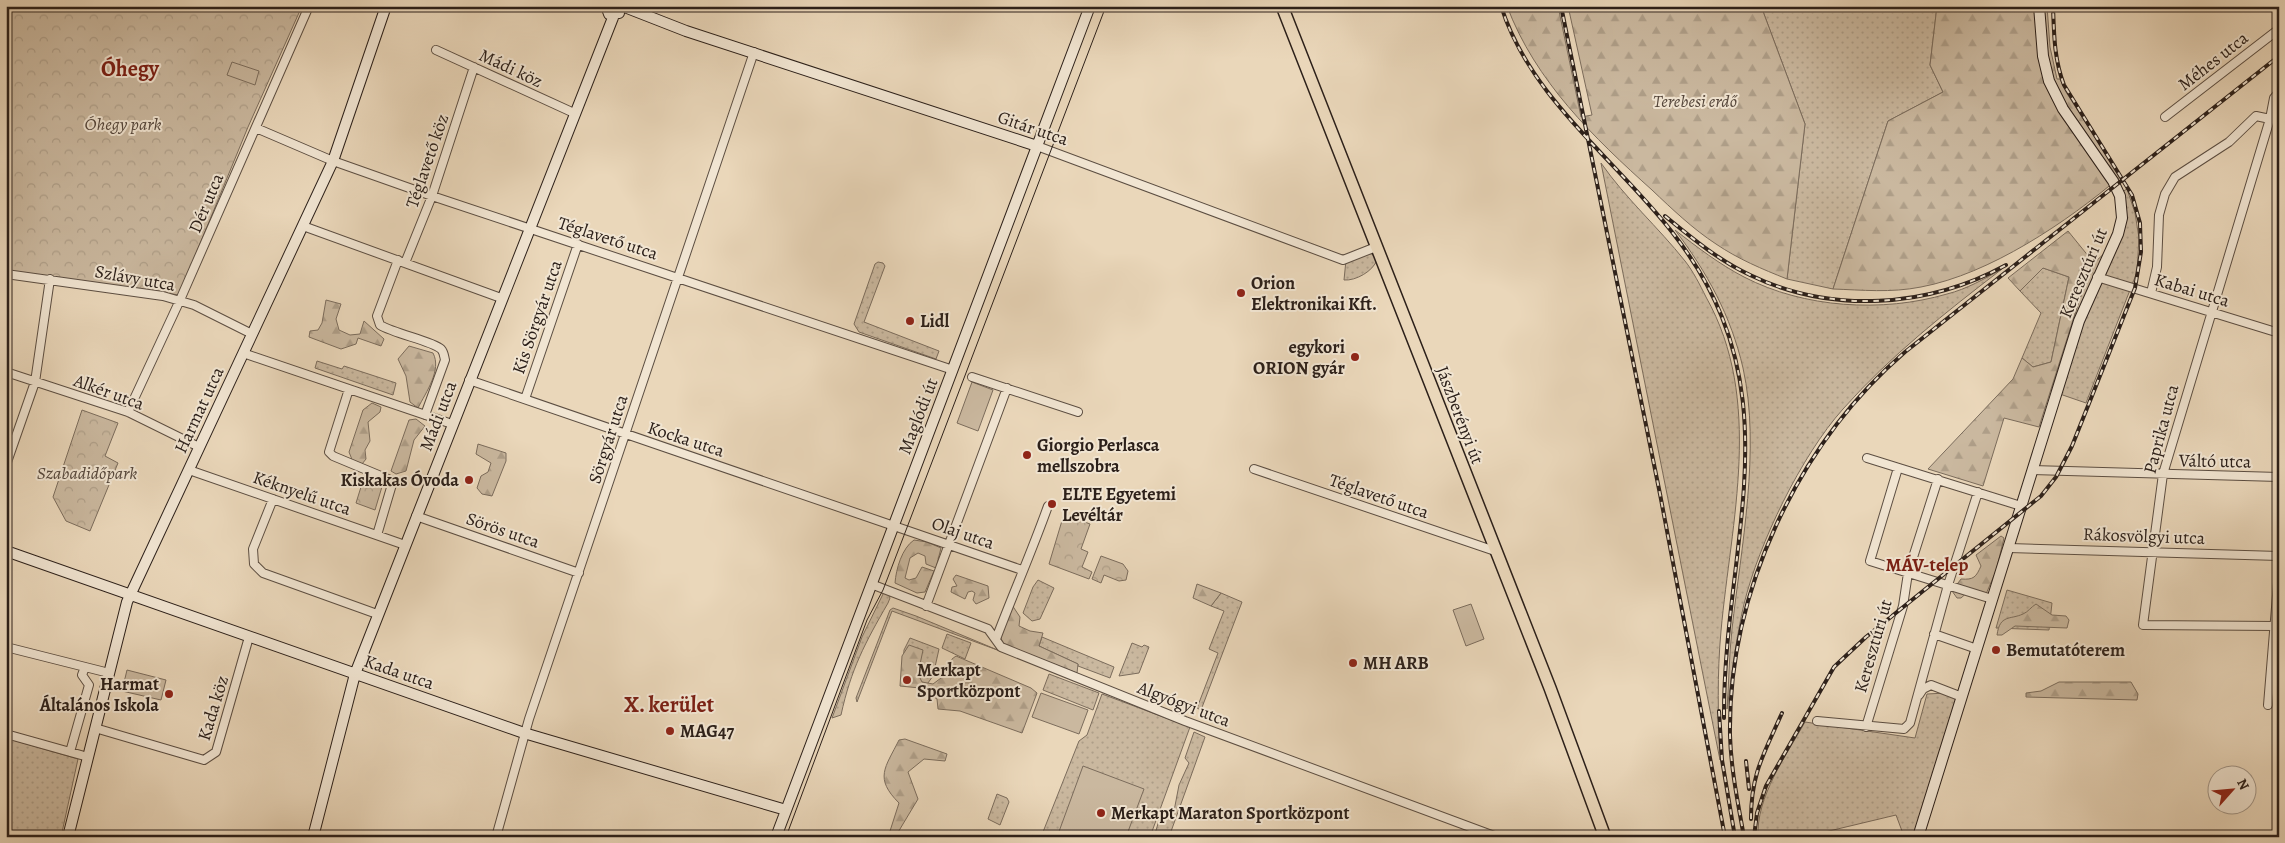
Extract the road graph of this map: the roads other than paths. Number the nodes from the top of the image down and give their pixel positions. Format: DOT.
graph roads {
  1 [pos="309,6"];
  2 [pos="386,6"];
  3 [pos="1090,6"];
  4 [pos="1282,6"];
  5 [pos="2039,6"];
  6 [pos="612,9"];
  7 [pos="2279,29"];
  8 [pos="436,50"];
  9 [pos="754,52"];
  10 [pos="474,67"];
  11 [pos="2279,92"];
  12 [pos="574,113"];
  13 [pos="2165,116"];
  14 [pos="2270,119"];
  15 [pos="256,128"];
  16 [pos="1036,146"];
  17 [pos="333,161"];
  18 [pos="432,196"];
  19 [pos="303,226"];
  20 [pos="529,228"];
  21 [pos="578,244"];
  22 [pos="1376,247"];
  23 [pos="402,261"];
  24 [pos="6,274"];
  25 [pos="2097,276"];
  26 [pos="677,277"];
  27 [pos="50,279"];
  28 [pos="2151,293"];
  29 [pos="502,298"];
  30 [pos="180,300"];
  31 [pos="2210,311"];
  32 [pos="2279,333"];
  33 [pos="252,334"];
  34 [pos="243,353"];
  35 [pos="953,370"];
  36 [pos="6,372"];
  37 [pos="972,377"];
  38 [pos="469,380"];
  39 [pos="35,382"];
  40 [pos="1007,388"];
  41 [pos="350,389"];
  42 [pos="525,399"];
  43 [pos="128,412"];
  44 [pos="1078,412"];
  45 [pos="425,415"];
  46 [pos="452,424"];
  47 [pos="625,435"];
  48 [pos="199,447"];
  49 [pos="1868,458"];
  50 [pos="6,465"];
  51 [pos="1898,468"];
  52 [pos="1254,469"];
  53 [pos="189,470"];
  54 [pos="2032,470"];
  55 [pos="2163,474"];
  56 [pos="2279,478"];
  57 [pos="1938,480"];
  58 [pos="1978,492"];
  59 [pos="273,499"];
  60 [pos="1048,506"];
  61 [pos="2020,506"];
  62 [pos="416,516"];
  63 [pos="894,524"];
  64 [pos="377,535"];
  65 [pos="405,545"];
  66 [pos="949,545"];
  67 [pos="2009,548"];
  68 [pos="1495,550"];
  69 [pos="6,551"];
  70 [pos="2151,551"];
  71 [pos="2279,556"];
  72 [pos="1022,570"];
  73 [pos="2279,572"];
  74 [pos="579,573"];
  75 [pos="1908,573"];
  76 [pos="871,584"];
  77 [pos="1948,585"];
  78 [pos="130,595"];
  79 [pos="1992,599"];
  80 [pos="926,606"];
  81 [pos="377,614"];
  82 [pos="2275,626"];
  83 [pos="1934,634"];
  84 [pos="249,637"];
  85 [pos="996,639"];
  86 [pos="6,647"];
  87 [pos="1977,649"];
  88 [pos="84,667"];
  89 [pos="109,673"];
  90 [pos="355,674"];
  91 [pos="1962,697"];
  92 [pos="1917,699"];
  93 [pos="2268,705"];
  94 [pos="1817,721"];
  95 [pos="1866,727"];
  96 [pos="95,728"];
  97 [pos="524,733"];
  98 [pos="6,734"];
  99 [pos="70,752"];
  100 [pos="88,757"];
  101 [pos="786,810"];
  102 [pos="68,837"];
  103 [pos="313,837"];
  104 [pos="496,837"];
  105 [pos="776,837"];
  106 [pos="1496,837"];
  107 [pos="1605,837"];
  108 [pos="1918,837"];
  1 -- 15 [label="street, Dér utca"];
  2 -- 17 [label="street, Harmat utca"];
  3 -- 16 [label="street, Maglódi út"];
  4 -- 22 [label="main road, Jászberényi út"];
  5 -- 25 [label="street, Keresztúri út"];
  6 -- 9 [label="street, Gitár utca"];
  6 -- 12 [label="street, Mádi utca"];
  7 -- 13 [label="street, Méhes utca"];
  8 -- 10 [label="street, Mádi köz"];
  9 -- 16 [label="street, Gitár utca"];
  9 -- 26 [label="street, Sörgyár utca"];
  10 -- 12 [label="street, Mádi köz"];
  10 -- 18 [label="street, Téglavető köz"];
  11 -- 14 [label="street, Paprika utca"];
  12 -- 20 [label="street, Mádi utca"];
  14 -- 28 [label="street"];
  14 -- 31 [label="street, Paprika utca"];
  15 -- 17 [label="street, Téglavető utca"];
  15 -- 30 [label="street, Dér utca"];
  16 -- 22 [label="street, Gitár utca"];
  16 -- 35 [label="street, Maglódi út"];
  17 -- 18 [label="street, Téglavető utca"];
  17 -- 19 [label="street, Harmat utca"];
  18 -- 20 [label="street, Téglavető utca"];
  18 -- 23 [label="street, Téglavető köz"];
  19 -- 23 [label="street"];
  19 -- 33 [label="street, Harmat utca"];
  20 -- 21 [label="street, Téglavető utca"];
  20 -- 29 [label="street, Mádi utca"];
  21 -- 26 [label="street, Téglavető utca"];
  21 -- 42 [label="street, Kis Sörgyár utca"];
  22 -- 68 [label="main road, Jászberényi út"];
  23 -- 29 [label="street"];
  23 -- 45 [label="street, Téglavető köz"];
  24 -- 27 [label="street, Szlávy utca"];
  25 -- 28 [label="street, Kabai utca"];
  25 -- 54 [label="street, Keresztúri út"];
  26 -- 35 [label="street, Téglavető utca"];
  26 -- 47 [label="street, Sörgyár utca"];
  27 -- 30 [label="street, Szlávy utca"];
  27 -- 39 [label="street"];
  28 -- 31 [label="street, Kabai utca"];
  29 -- 38 [label="street, Mádi utca"];
  30 -- 33 [label="street, Szlávy utca"];
  30 -- 43 [label="street, Dér utca"];
  31 -- 32 [label="street, Kabai utca"];
  31 -- 55 [label="street, Paprika utca"];
  33 -- 34 [label="street, Harmat utca"];
  34 -- 41 [label="street"];
  34 -- 48 [label="street, Harmat utca"];
  35 -- 63 [label="street, Maglódi út"];
  36 -- 39 [label="street, Alkér utca"];
  37 -- 40 [label="street"];
  38 -- 42 [label="street, Kocka utca"];
  38 -- 46 [label="street, Mádi utca"];
  39 -- 43 [label="street, Alkér utca"];
  39 -- 50 [label="street"];
  40 -- 44 [label="street"];
  40 -- 66 [label="street"];
  41 -- 45 [label="street"];
  41 -- 64 [label="street"];
  42 -- 47 [label="street, Kocka utca"];
  43 -- 48 [label="street, Alkér utca"];
  45 -- 46 [label="street"];
  46 -- 62 [label="street, Mádi utca"];
  47 -- 63 [label="street, Kocka utca"];
  47 -- 74 [label="street, Sörgyár utca"];
  48 -- 53 [label="street, Harmat utca"];
  49 -- 51 [label="street"];
  51 -- 57 [label="street"];
  51 -- 75 [label="street"];
  52 -- 68 [label="street, Téglavető utca"];
  53 -- 59 [label="street, Kéknyelű utca"];
  53 -- 78 [label="street, Harmat utca"];
  54 -- 55 [label="street, Váltó utca"];
  54 -- 61 [label="street, Keresztúri út"];
  55 -- 56 [label="street, Váltó utca"];
  55 -- 70 [label="street, Paprika utca"];
  57 -- 58 [label="street"];
  57 -- 75 [label="street, Keresztúri út"];
  58 -- 61 [label="street"];
  58 -- 77 [label="street"];
  59 -- 64 [label="street, Kéknyelű utca"];
  59 -- 81 [label="street"];
  60 -- 72 [label="street"];
  61 -- 67 [label="street, Keresztúri út"];
  62 -- 65 [label="street, Mádi utca"];
  62 -- 74 [label="street, Sörös utca"];
  63 -- 66 [label="street, Olaj utca"];
  63 -- 76 [label="street, Maglódi út"];
  64 -- 65 [label="street, Kéknyelű utca"];
  65 -- 81 [label="street, Mádi utca"];
  66 -- 72 [label="street, Olaj utca"];
  66 -- 80 [label="street"];
  67 -- 70 [label="street, Rákosvölgyi utca"];
  67 -- 79 [label="street, Keresztúri út"];
  68 -- 107 [label="main road, Jászberényi út"];
  69 -- 78 [label="street, Kada utca"];
  70 -- 71 [label="street, Rákosvölgyi utca"];
  70 -- 82 [label="street, Paprika utca"];
  72 -- 85 [label="street"];
  73 -- 82 [label="street"];
  74 -- 97 [label="street, Sörgyár utca"];
  75 -- 77 [label="street"];
  75 -- 95 [label="street, Keresztúri út"];
  76 -- 80 [label="street, Algyógyi utca"];
  76 -- 101 [label="street, Maglódi út"];
  77 -- 79 [label="street"];
  77 -- 83 [label="street"];
  78 -- 84 [label="street, Kada utca"];
  78 -- 89 [label="street, Harmat utca"];
  79 -- 87 [label="street, Keresztúri út"];
  80 -- 85 [label="street, Algyógyi utca"];
  81 -- 90 [label="street, Mádi utca"];
  82 -- 93 [label="street"];
  83 -- 87 [label="street"];
  83 -- 92 [label="street"];
  84 -- 90 [label="street, Kada utca"];
  84 -- 96 [label="street, Kada köz"];
  85 -- 106 [label="street, Algyógyi utca"];
  86 -- 88 [label="street"];
  87 -- 91 [label="street, Keresztúri út"];
  88 -- 89 [label="street"];
  88 -- 99 [label="street"];
  89 -- 96 [label="street, Harmat utca"];
  90 -- 97 [label="street, Kada utca"];
  90 -- 103 [label="street, Mádi utca"];
  91 -- 92 [label="street"];
  91 -- 108 [label="street, Keresztúri út"];
  92 -- 95 [label="street"];
  94 -- 95 [label="street"];
  96 -- 100 [label="street, Harmat utca"];
  97 -- 101 [label="street, Kada utca"];
  97 -- 104 [label="street, Sörgyár utca"];
  98 -- 99 [label="street"];
  99 -- 100 [label="street"];
  100 -- 102 [label="street, Harmat utca"];
  101 -- 105 [label="street, Maglódi út"];
}
